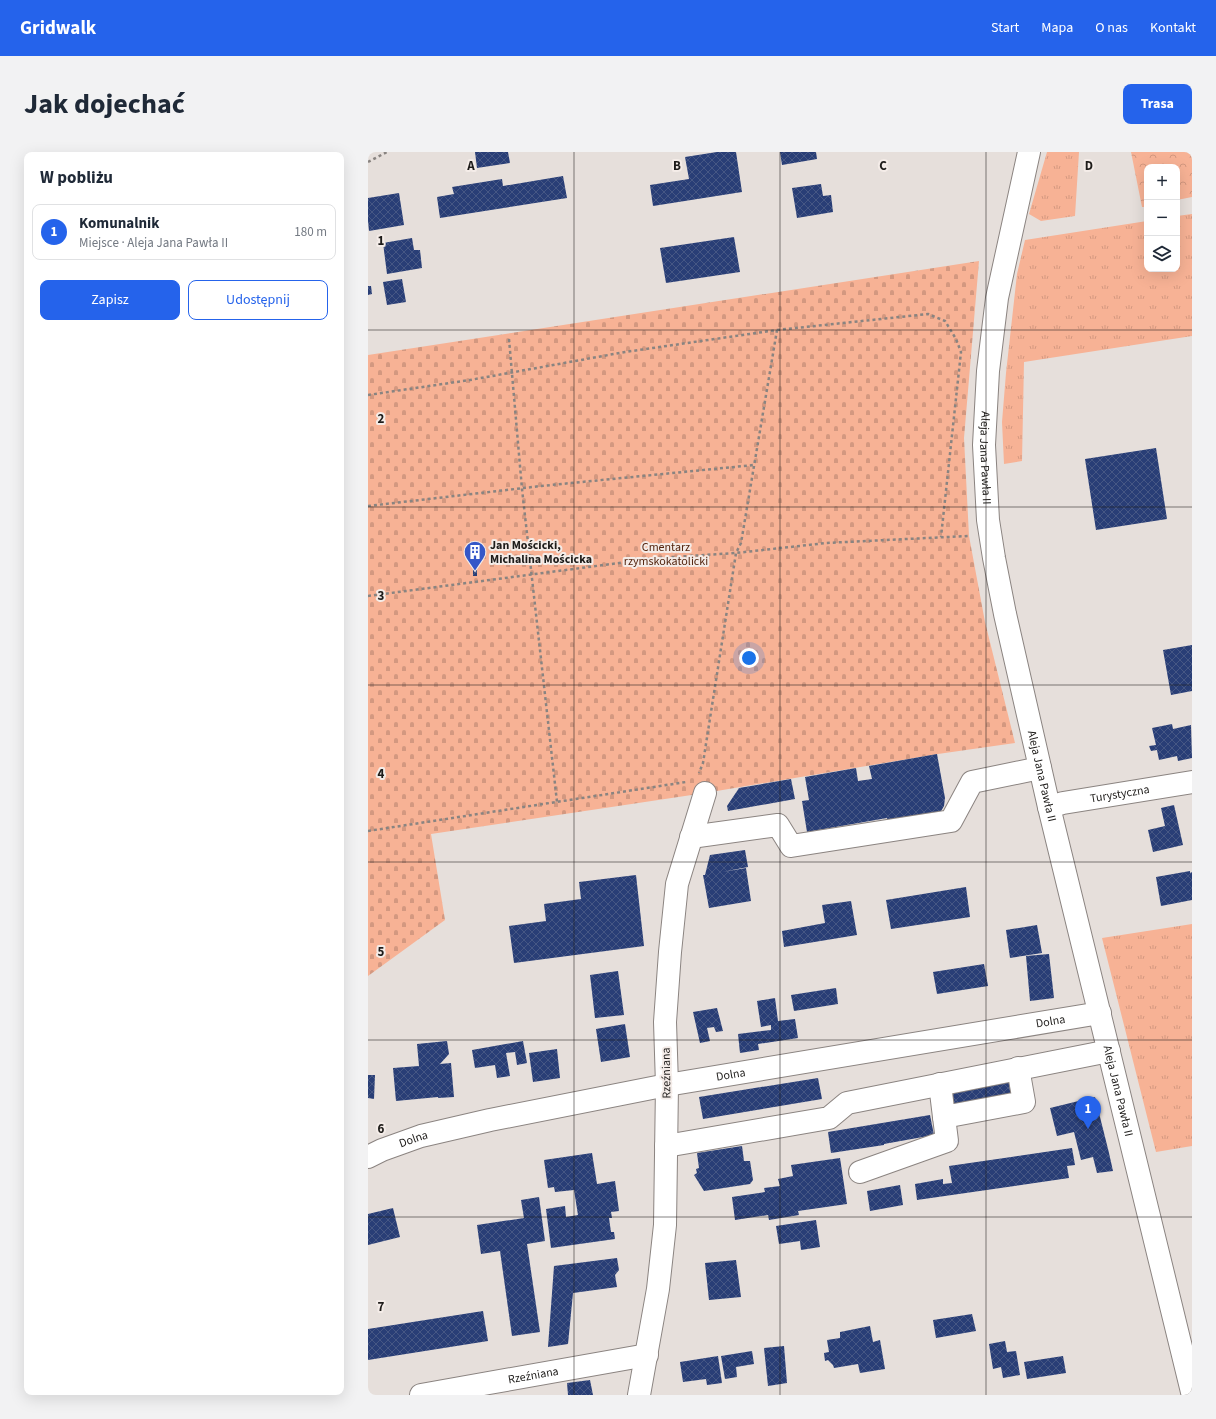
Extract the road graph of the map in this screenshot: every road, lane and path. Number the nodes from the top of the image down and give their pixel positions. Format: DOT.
graph roads {
  1 [pos="386,152"];
  2 [pos="1029,152"];
  3 [pos="368,162"];
  4 [pos="777,330"];
  5 [pos="509,339"];
  6 [pos="512,372"];
  7 [pos="368,395"];
  8 [pos="754,465"];
  9 [pos="522,488"];
  10 [pos="368,506"];
  11 [pos="990,534"];
  12 [pos="941,537"];
  13 [pos="736,553"];
  14 [pos="533,574"];
  15 [pos="368,596"];
  16 [pos="1040,768"];
  17 [pos="1192,782"];
  18 [pos="697,783"];
  19 [pos="557,802"];
  20 [pos="1048,808"];
  21 [pos="368,831"];
  22 [pos="691,837"];
  23 [pos="1100,1013"];
  24 [pos="1109,1051"];
  25 [pos="1018,1068"];
  26 [pos="940,1084"];
  27 [pos="667,1085"];
  28 [pos="944,1117"];
  29 [pos="666,1146"];
  30 [pos="368,1157"];
  31 [pos="860,1172"];
  32 [pos="1186,1343"];
  33 [pos="647,1355"];
  34 [pos="1192,1392"];
  35 [pos="421,1395"];
  36 [pos="639,1395"];
  1 -- 3 [label="path"];
  2 -- 11 [label="street, Aleja Jana Pawła II"];
  4 -- 6 [label="path"];
  4 -- 8 [label="path"];
  4 -- 12 [label="path"];
  5 -- 6 [label="path"];
  6 -- 7 [label="path"];
  6 -- 9 [label="path"];
  8 -- 9 [label="path"];
  8 -- 13 [label="path"];
  9 -- 10 [label="path"];
  9 -- 14 [label="path"];
  11 -- 12 [label="path"];
  11 -- 16 [label="street, Aleja Jana Pawła II"];
  12 -- 13 [label="path"];
  13 -- 14 [label="path"];
  13 -- 18 [label="path"];
  14 -- 15 [label="path"];
  14 -- 19 [label="path"];
  16 -- 20 [label="street, Aleja Jana Pawła II"];
  16 -- 22 [label="street"];
  17 -- 20 [label="street, Turystyczna"];
  18 -- 19 [label="path"];
  18 -- 22 [label="street, Rzeźniana"];
  19 -- 21 [label="path"];
  20 -- 23 [label="street, Aleja Jana Pawła II"];
  22 -- 27 [label="street, Rzeźniana"];
  23 -- 24 [label="street, Aleja Jana Pawła II"];
  23 -- 27 [label="street, Dolna"];
  24 -- 25 [label="street"];
  24 -- 32 [label="street, Aleja Jana Pawła II"];
  25 -- 26 [label="street"];
  25 -- 28 [label="street"];
  26 -- 28 [label="street"];
  26 -- 29 [label="street"];
  27 -- 29 [label="street, Rzeźniana"];
  27 -- 30 [label="street, Dolna"];
  28 -- 31 [label="street"];
  29 -- 33 [label="street, Rzeźniana"];
  32 -- 34 [label="street, Aleja Jana Pawła II"];
  33 -- 35 [label="street, Rzeźniana"];
  33 -- 36 [label="street, Rzeźniana"];
}
